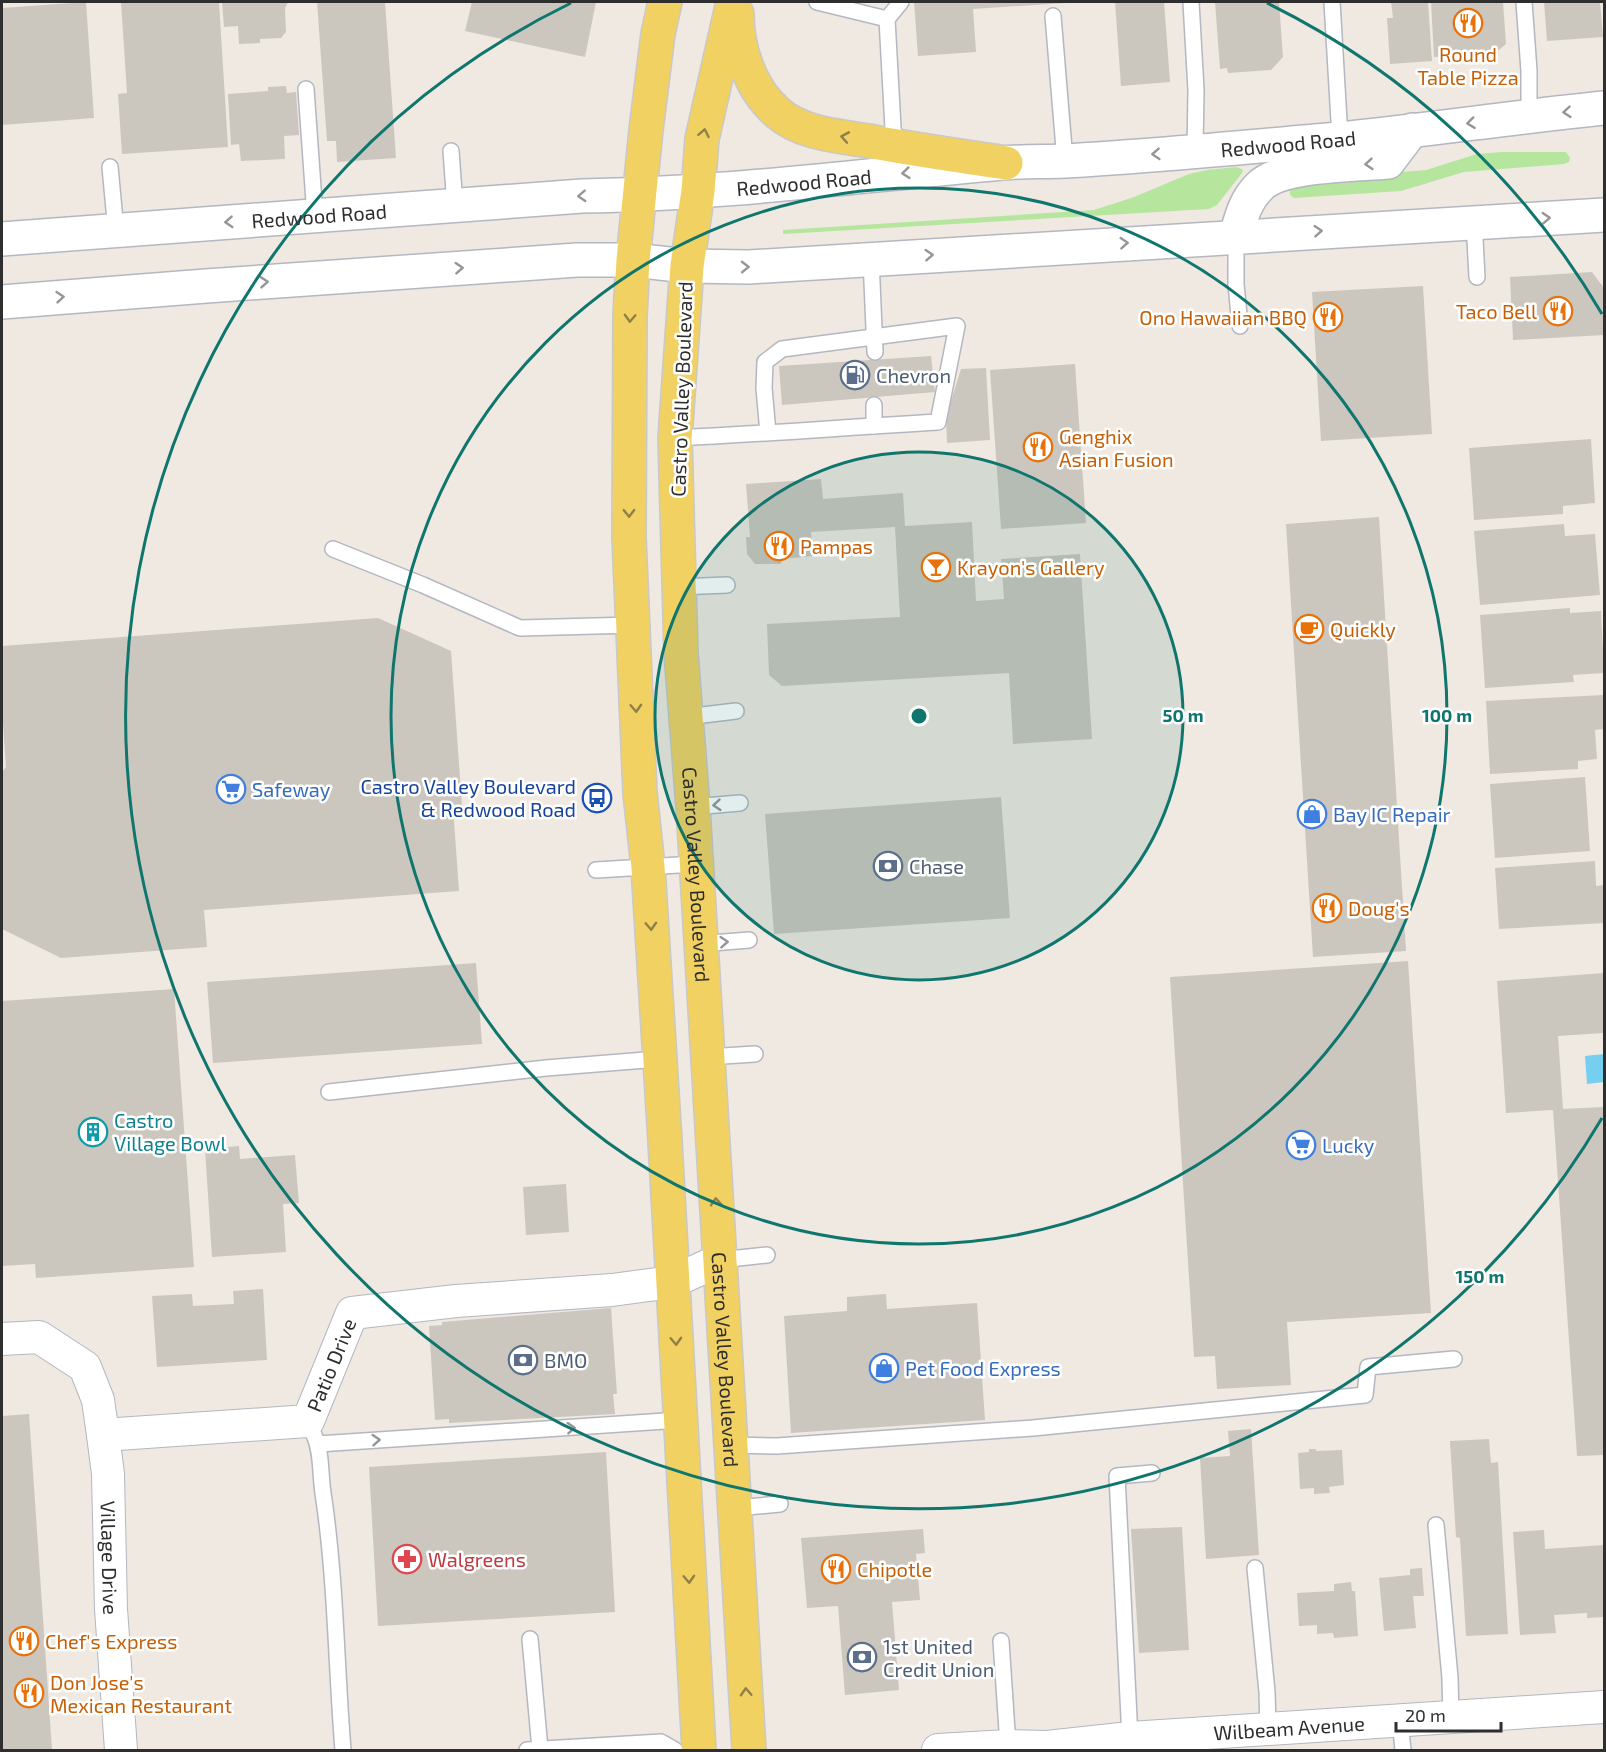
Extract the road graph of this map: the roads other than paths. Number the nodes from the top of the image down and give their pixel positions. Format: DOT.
graph roads {
  1 [pos="665,2"];
  2 [pos="735,2"];
  3 [pos="817,2"];
  4 [pos="901,2"];
  5 [pos="1191,2"];
  6 [pos="1332,2"];
  7 [pos="1524,2"];
  8 [pos="841,4"];
  9 [pos="1053,16"];
  10 [pos="887,19"];
  11 [pos="306,89"];
  12 [pos="1605,108"];
  13 [pos="1529,116"];
  14 [pos="1412,130"];
  15 [pos="1340,138"];
  16 [pos="894,146"];
  17 [pos="451,151"];
  18 [pos="1195,151"];
  19 [pos="1065,161"];
  20 [pos="1006,163"];
  21 [pos="110,167"];
  22 [pos="698,191"];
  23 [pos="641,195"];
  24 [pos="455,206"];
  25 [pos="1605,215"];
  26 [pos="315,216"];
  27 [pos="1474,221"];
  28 [pos="116,231"];
  29 [pos="1236,236"];
  30 [pos="2,239"];
  31 [pos="871,259"];
  32 [pos="633,260"];
  33 [pos="687,266"];
  34 [pos="1477,277"];
  35 [pos="2,302"];
  36 [pos="1240,326"];
  37 [pos="874,345"];
  38 [pos="874,405"];
  39 [pos="874,426"];
  40 [pos="768,433"];
  41 [pos="675,438"];
  42 [pos="333,549"];
  43 [pos="727,585"];
  44 [pos="678,587"];
  45 [pos="633,625"];
  46 [pos="736,711"];
  47 [pos="686,717"];
  48 [pos="740,803"];
  49 [pos="693,807"];
  50 [pos="695,864"];
  51 [pos="648,867"];
  52 [pos="596,870"];
  53 [pos="749,940"];
  54 [pos="700,944"];
  55 [pos="755,1054"];
  56 [pos="706,1057"];
  57 [pos="658,1059"];
  58 [pos="329,1092"];
  59 [pos="767,1255"];
  60 [pos="720,1260"];
  61 [pos="672,1282"];
  62 [pos="2,1340"];
  63 [pos="1454,1359"];
  64 [pos="680,1420"];
  65 [pos="313,1433"];
  66 [pos="103,1435"];
  67 [pos="732,1445"];
  68 [pos="1152,1473"];
  69 [pos="780,1504"];
  70 [pos="735,1508"];
  71 [pos="1436,1525"];
  72 [pos="1255,1568"];
  73 [pos="530,1639"];
  74 [pos="1001,1641"];
  75 [pos="1605,1707"];
  76 [pos="1451,1717"];
  77 [pos="1268,1729"];
  78 [pos="1402,1736"];
  79 [pos="1130,1738"];
  80 [pos="1008,1746"];
  81 [pos="1047,1749"];
  82 [pos="122,1750"];
  83 [pos="343,1750"];
  84 [pos="533,1750"];
  85 [pos="675,1750"];
  86 [pos="699,1750"];
  87 [pos="749,1750"];
  88 [pos="938,1750"];
  1 -- 23 [label="main road"];
  16 -- 2 [label="main road, one-way"];
  22 -- 2 [label="main road, Castro Valley Boulevard, one-way"];
  3 -- 8 [label="lane"];
  4 -- 10 [label="lane"];
  5 -- 18 [label="lane"];
  6 -- 15 [label="lane"];
  7 -- 13 [label="lane"];
  8 -- 10 [label="lane"];
  9 -- 19 [label="lane"];
  10 -- 16 [label="lane"];
  11 -- 26 [label="lane"];
  12 -- 13 [label="main road, Redwood Road, one-way"];
  13 -- 14 [label="main road, Redwood Road, one-way"];
  14 -- 15 [label="main road, Redwood Road"];
  14 -- 29 [label="main road, one-way"];
  15 -- 18 [label="main road, Redwood Road"];
  16 -- 20 [label="main road"];
  17 -- 24 [label="lane"];
  18 -- 19 [label="main road, Redwood Road, one-way"];
  19 -- 20 [label="main road, Redwood Road"];
  20 -- 22 [label="main road, Redwood Road, one-way"];
  21 -- 28 [label="lane"];
  22 -- 23 [label="main road, Redwood Road"];
  22 -- 33 [label="main road, Castro Valley Boulevard"];
  23 -- 24 [label="main road, Redwood Road, one-way"];
  23 -- 32 [label="main road"];
  24 -- 26 [label="main road, Redwood Road"];
  27 -- 25 [label="main road, one-way"];
  26 -- 28 [label="main road, Redwood Road, one-way"];
  29 -- 27 [label="main road, one-way"];
  27 -- 34 [label="lane"];
  28 -- 30 [label="main road, Redwood Road"];
  31 -- 29 [label="main road, one-way"];
  29 -- 36 [label="lane"];
  33 -- 31 [label="main road, one-way"];
  31 -- 37 [label="lane"];
  32 -- 33 [label="main road"];
  35 -- 32 [label="main road, one-way"];
  32 -- 45 [label="main road, one-way"];
  33 -- 41 [label="main road, Castro Valley Boulevard"];
  37 -- 39 [label="lane"];
  37 -- 40 [label="lane"];
  38 -- 39 [label="lane"];
  39 -- 40 [label="lane"];
  40 -- 41 [label="lane"];
  41 -- 44 [label="main road, Castro Valley Boulevard"];
  42 -- 45 [label="lane"];
  43 -- 44 [label="lane"];
  44 -- 47 [label="main road, Castro Valley Boulevard"];
  45 -- 51 [label="main road, one-way"];
  46 -- 47 [label="lane"];
  47 -- 49 [label="main road, Castro Valley Boulevard"];
  48 -- 49 [label="lane, one-way"];
  49 -- 50 [label="main road, Castro Valley Boulevard"];
  50 -- 51 [label="lane"];
  50 -- 54 [label="main road, Castro Valley Boulevard"];
  51 -- 52 [label="lane"];
  51 -- 57 [label="main road, one-way"];
  54 -- 53 [label="lane, one-way"];
  54 -- 56 [label="main road, Castro Valley Boulevard"];
  55 -- 56 [label="lane"];
  60 -- 56 [label="main road, Castro Valley Boulevard, one-way"];
  57 -- 58 [label="lane"];
  57 -- 61 [label="main road"];
  59 -- 60 [label="lane"];
  60 -- 61 [label="street, Patio Drive"];
  60 -- 67 [label="main road, Castro Valley Boulevard"];
  61 -- 64 [label="main road, one-way"];
  61 -- 65 [label="street, Patio Drive"];
  62 -- 66 [label="street"];
  63 -- 67 [label="lane"];
  65 -- 64 [label="lane, one-way"];
  64 -- 86 [label="main road, one-way"];
  65 -- 66 [label="street, Patio Drive"];
  65 -- 83 [label="lane"];
  66 -- 82 [label="street, Village Drive"];
  67 -- 70 [label="main road, Castro Valley Boulevard"];
  68 -- 79 [label="lane"];
  69 -- 70 [label="lane"];
  87 -- 70 [label="main road, Castro Valley Boulevard, one-way"];
  71 -- 76 [label="lane"];
  72 -- 77 [label="lane"];
  73 -- 84 [label="lane"];
  74 -- 80 [label="lane"];
  75 -- 76 [label="street, Wilbeam Avenue"];
  76 -- 78 [label="street, Wilbeam Avenue"];
  77 -- 78 [label="street, Wilbeam Avenue"];
  77 -- 79 [label="street, Wilbeam Avenue"];
  79 -- 81 [label="street, Wilbeam Avenue"];
  80 -- 81 [label="street, Wilbeam Avenue"];
  80 -- 88 [label="street, Wilbeam Avenue"];
  84 -- 85 [label="lane"];
}
